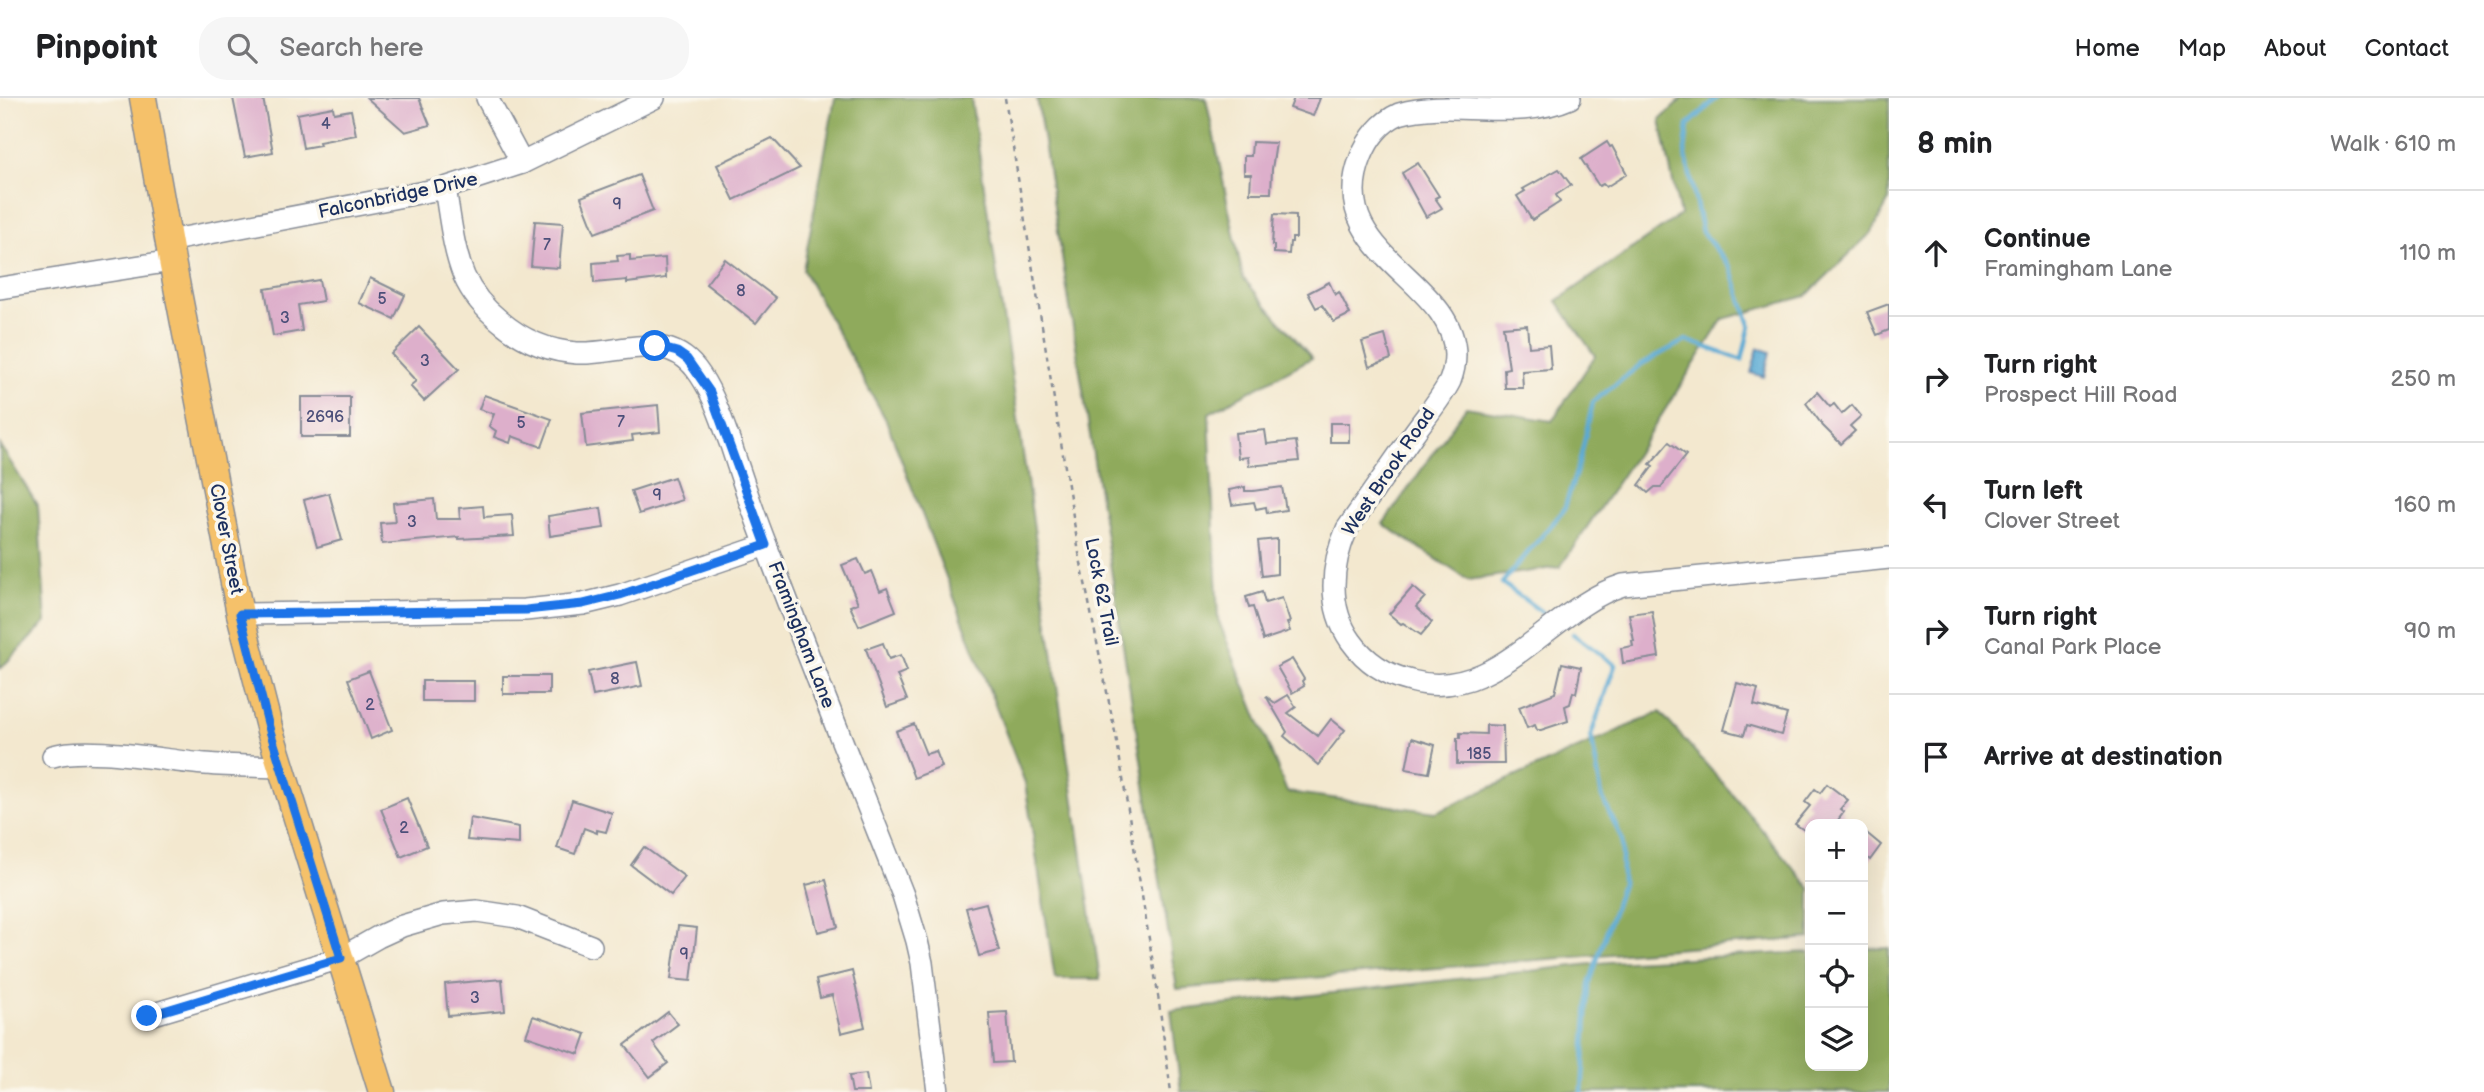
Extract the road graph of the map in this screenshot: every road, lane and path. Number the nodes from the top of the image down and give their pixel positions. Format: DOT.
graph roads {
  1 [pos="143,98"];
  2 [pos="487,98"];
  3 [pos="654,98"];
  4 [pos="1005,98"];
  5 [pos="1570,98"];
  6 [pos="522,163"];
  7 [pos="444,188"];
  8 [pos="170,251"];
  9 [pos="0,288"];
  10 [pos="766,545"];
  11 [pos="1889,558"];
  12 [pos="240,614"];
  13 [pos="53,756"];
  14 [pos="281,767"];
  15 [pos="590,946"];
  16 [pos="341,958"];
  17 [pos="147,1016"];
  18 [pos="382,1092"];
  19 [pos="938,1092"];
  20 [pos="1171,1092"];
  1 -- 8 [label="main road, Clover Street"];
  2 -- 6 [label="street"];
  3 -- 6 [label="street, Falconbridge Drive"];
  4 -- 20 [label="path, Lock 62 Trail"];
  5 -- 11 [label="street, West Brook Road"];
  6 -- 7 [label="street, Falconbridge Drive"];
  7 -- 8 [label="street, Falconbridge Drive"];
  7 -- 10 [label="street, Framingham Lane"];
  8 -- 9 [label="street, Falconbridge Drive"];
  8 -- 12 [label="main road, Clover Street"];
  10 -- 12 [label="street"];
  10 -- 19 [label="street, Framingham Lane"];
  12 -- 14 [label="main road, Clover Street"];
  13 -- 14 [label="street"];
  14 -- 16 [label="main road, Clover Street"];
  15 -- 16 [label="street"];
  16 -- 17 [label="street"];
  16 -- 18 [label="main road, Clover Street"];
}
